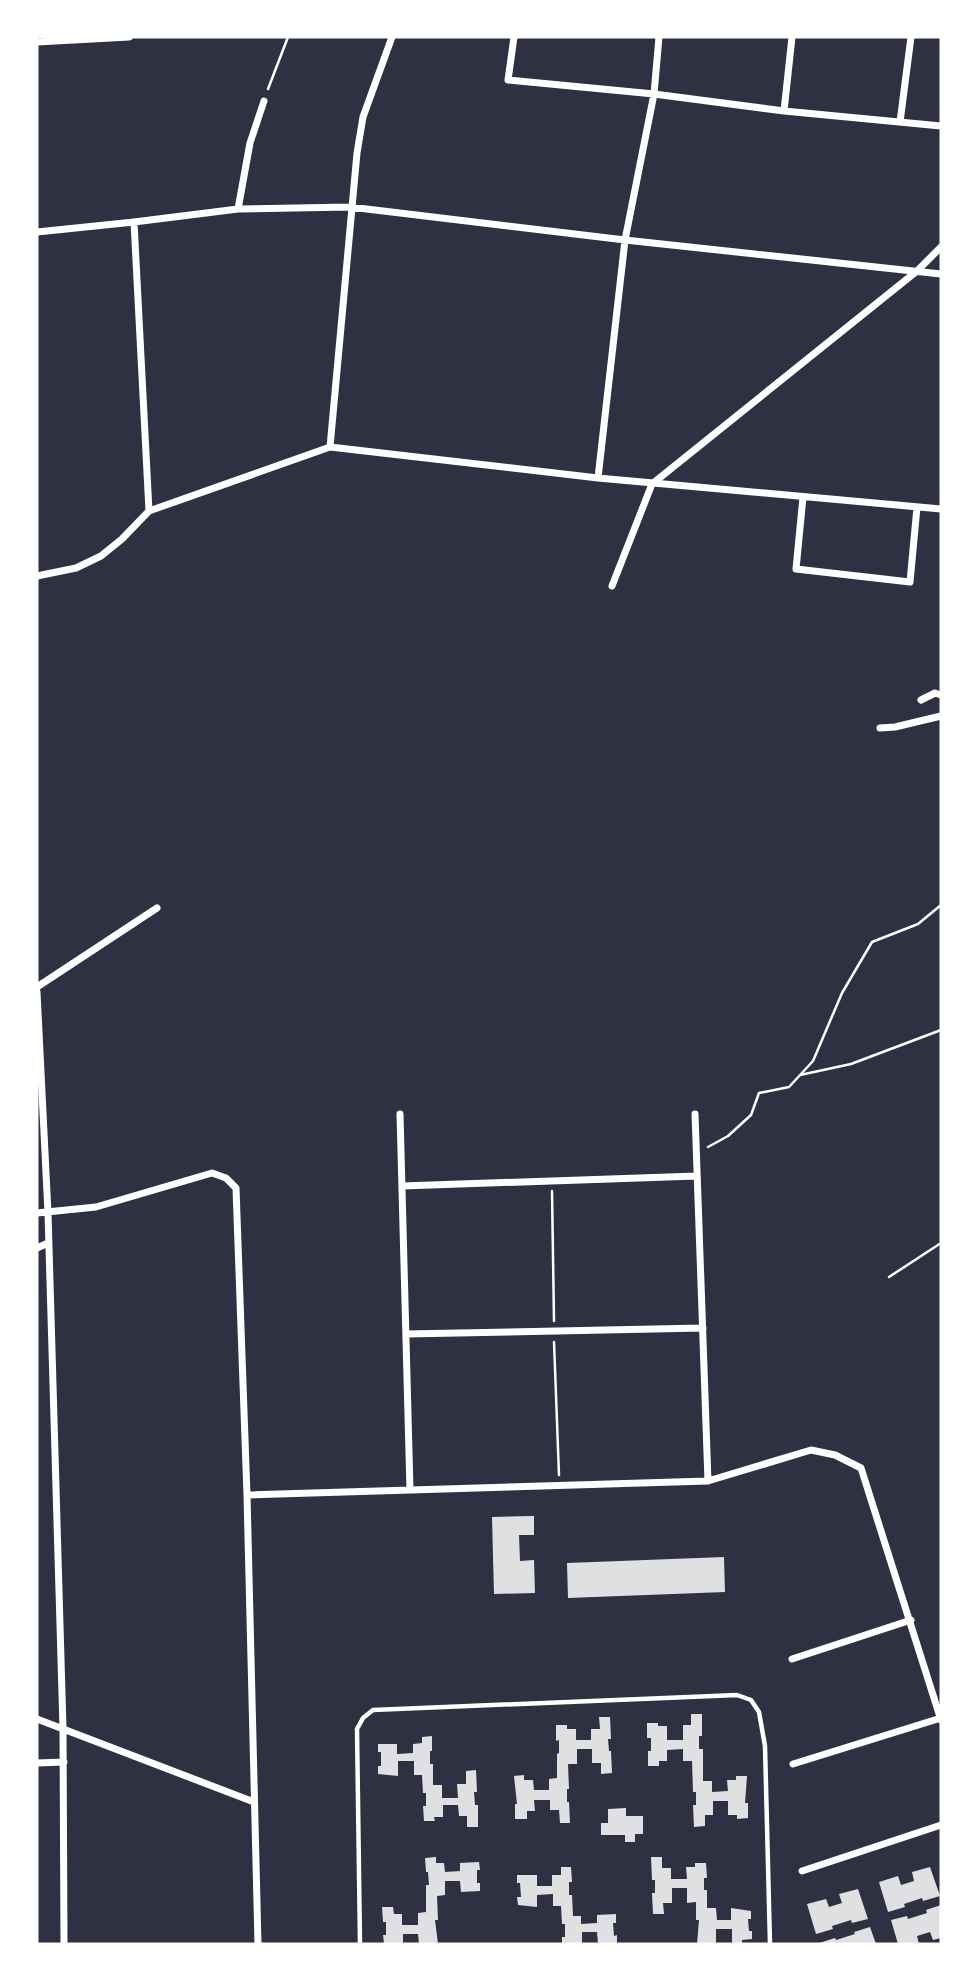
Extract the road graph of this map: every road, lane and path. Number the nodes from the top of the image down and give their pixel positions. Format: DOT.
graph roads {
  1 [pos="129,37"];
  2 [pos="288,37"];
  3 [pos="392,37"];
  4 [pos="514,37"];
  5 [pos="659,37"];
  6 [pos="792,37"];
  7 [pos="911,37"];
  8 [pos="37,42"];
  9 [pos="653,94"];
  10 [pos="264,101"];
  11 [pos="784,111"];
  12 [pos="900,122"];
  13 [pos="941,126"];
  14 [pos="350,207"];
  15 [pos="238,209"];
  16 [pos="134,222"];
  17 [pos="37,232"];
  18 [pos="625,240"];
  19 [pos="941,247"];
  20 [pos="917,271"];
  21 [pos="941,274"];
  22 [pos="330,447"];
  23 [pos="598,478"];
  24 [pos="652,484"];
  25 [pos="803,497"];
  26 [pos="917,507"];
  27 [pos="941,509"];
  28 [pos="149,511"];
  29 [pos="37,576"];
  30 [pos="612,586"];
  31 [pos="941,695"];
  32 [pos="921,700"];
  33 [pos="941,716"];
  34 [pos="880,728"];
  35 [pos="941,905"];
  36 [pos="157,908"];
  37 [pos="37,989"];
  38 [pos="941,1031"];
  39 [pos="800,1075"];
  40 [pos="400,1114"];
  41 [pos="695,1114"];
  42 [pos="696,1153"];
  43 [pos="697,1177"];
  44 [pos="402,1186"];
  45 [pos="37,1213"];
  46 [pos="48,1213"];
  47 [pos="48,1242"];
  48 [pos="941,1243"];
  49 [pos="37,1248"];
  50 [pos="889,1277"];
  51 [pos="703,1328"];
  52 [pos="406,1334"];
  53 [pos="708,1481"];
  54 [pos="410,1490"];
  55 [pos="247,1495"];
  56 [pos="911,1620"];
  57 [pos="792,1658"];
  58 [pos="37,1719"];
  59 [pos="941,1719"];
  60 [pos="63,1728"];
  61 [pos="64,1762"];
  62 [pos="37,1763"];
  63 [pos="793,1765"];
  64 [pos="254,1802"];
  65 [pos="941,1825"];
  66 [pos="802,1871"];
  67 [pos="64,1944"];
  68 [pos="258,1944"];
  69 [pos="360,1944"];
  70 [pos="769,1944"];
  1 -- 8 [label="street"];
  2 -- 10 [label="path"];
  3 -- 14 [label="street"];
  4 -- 9 [label="street"];
  5 -- 9 [label="street"];
  6 -- 11 [label="street"];
  7 -- 12 [label="street"];
  9 -- 11 [label="street"];
  9 -- 18 [label="street"];
  10 -- 15 [label="street"];
  11 -- 12 [label="street"];
  12 -- 13 [label="street"];
  14 -- 15 [label="street"];
  14 -- 18 [label="street"];
  14 -- 22 [label="street"];
  15 -- 16 [label="street"];
  16 -- 17 [label="street"];
  16 -- 28 [label="street"];
  18 -- 20 [label="street"];
  18 -- 23 [label="street"];
  19 -- 20 [label="street"];
  20 -- 21 [label="street"];
  20 -- 24 [label="street"];
  22 -- 23 [label="street"];
  22 -- 28 [label="street"];
  23 -- 24 [label="street"];
  24 -- 25 [label="street"];
  24 -- 30 [label="street"];
  25 -- 26 [label="street"];
  25 -- 26 [label="street"];
  26 -- 27 [label="street"];
  28 -- 29 [label="street"];
  31 -- 32 [label="street"];
  33 -- 34 [label="street"];
  35 -- 39 [label="path"];
  36 -- 37 [label="street"];
  37 -- 46 [label="street"];
  38 -- 39 [label="path"];
  39 -- 42 [label="path"];
  40 -- 44 [label="street"];
  41 -- 42 [label="street"];
  42 -- 43 [label="street"];
  43 -- 44 [label="street"];
  43 -- 51 [label="street"];
  44 -- 52 [label="street"];
  45 -- 46 [label="street"];
  46 -- 47 [label="street"];
  46 -- 55 [label="street"];
  47 -- 49 [label="street"];
  47 -- 60 [label="street"];
  48 -- 50 [label="path"];
  51 -- 52 [label="street"];
  51 -- 53 [label="street"];
  52 -- 54 [label="street"];
  53 -- 54 [label="street"];
  53 -- 56 [label="street"];
  54 -- 55 [label="street"];
  55 -- 64 [label="street"];
  56 -- 57 [label="street"];
  56 -- 59 [label="street"];
  58 -- 60 [label="street"];
  59 -- 63 [label="street"];
  60 -- 61 [label="street"];
  60 -- 64 [label="street"];
  61 -- 62 [label="street"];
  61 -- 67 [label="street"];
  64 -- 68 [label="street"];
  65 -- 66 [label="street"];
  69 -- 70 [label="lane"];
}
